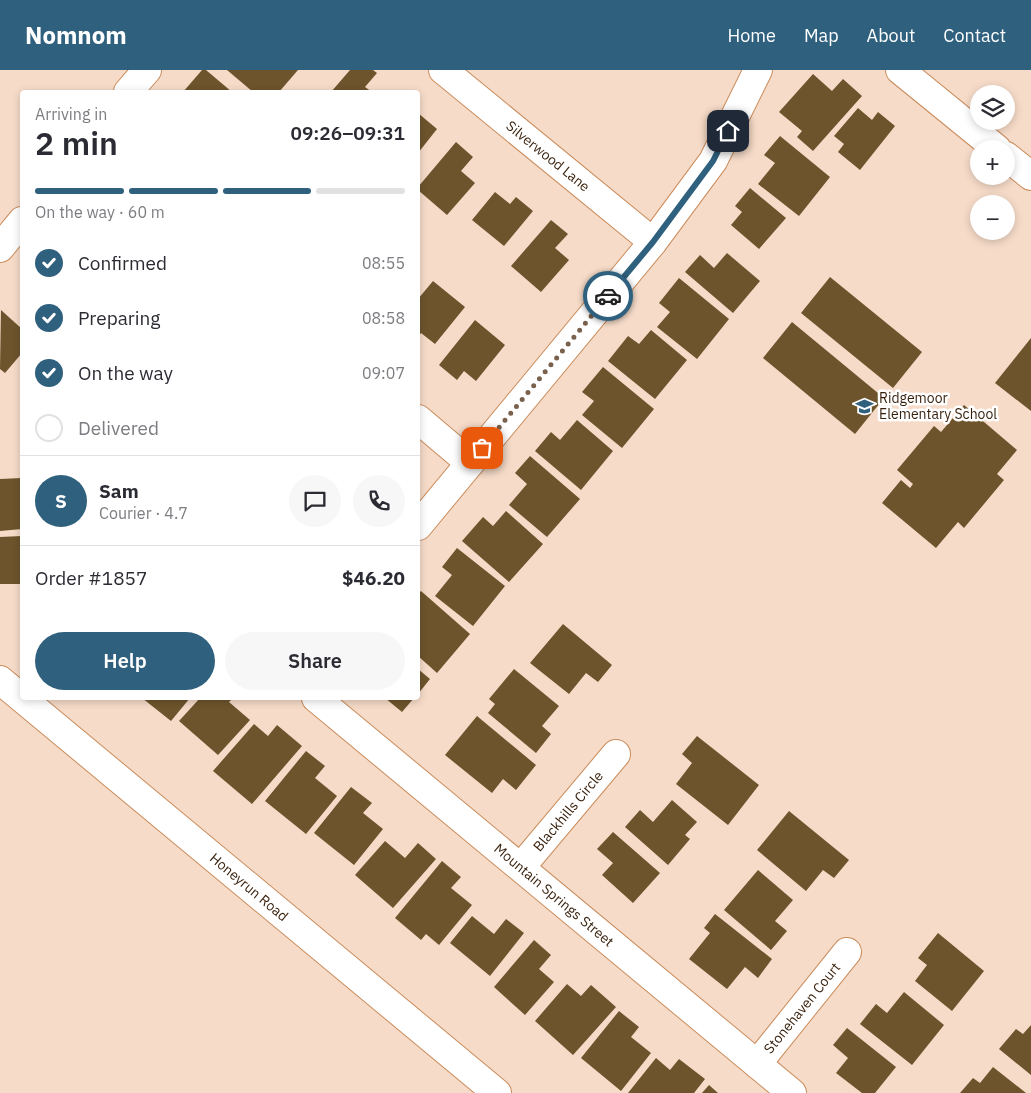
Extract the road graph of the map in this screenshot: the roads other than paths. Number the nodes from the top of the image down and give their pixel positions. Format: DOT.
graph roads {
  1 [pos="147,70"];
  2 [pos="443,70"];
  3 [pos="758,70"];
  4 [pos="900,70"];
  5 [pos="130,90"];
  6 [pos="987,140"];
  7 [pos="1015,163"];
  8 [pos="1031,176"];
  9 [pos="20,223"];
  10 [pos="653,242"];
  11 [pos="0,248"];
  12 [pos="420,421"];
  13 [pos="470,463"];
  14 [pos="420,524"];
  15 [pos="0,680"];
  16 [pos="20,697"];
  17 [pos="24,700"];
  18 [pos="318,700"];
  19 [pos="616,754"];
  20 [pos="521,867"];
  21 [pos="847,952"];
  22 [pos="757,1064"];
  23 [pos="497,1093"];
  24 [pos="792,1093"];
  1 -- 5 [label="street"];
  2 -- 10 [label="street, Silverwood Lane"];
  3 -- 10 [label="street"];
  4 -- 6 [label="street"];
  7 -- 8 [label="street"];
  9 -- 11 [label="street"];
  10 -- 13 [label="street"];
  12 -- 13 [label="street"];
  13 -- 14 [label="street"];
  15 -- 16 [label="street, Honeyrun Road"];
  17 -- 23 [label="street, Honeyrun Road"];
  18 -- 20 [label="street, Mountain Springs Street"];
  19 -- 20 [label="street, Blackhills Circle"];
  20 -- 22 [label="street, Mountain Springs Street"];
  21 -- 22 [label="street, Stonehaven Court"];
  22 -- 24 [label="street, Mountain Springs Street"];
}
